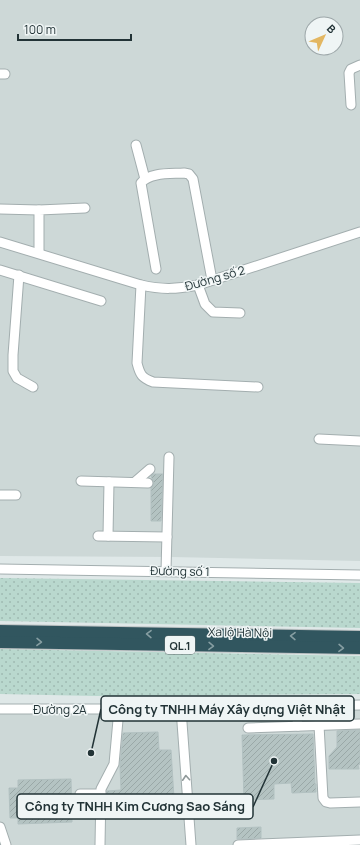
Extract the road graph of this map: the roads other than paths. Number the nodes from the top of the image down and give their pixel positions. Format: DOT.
graph roads {
  1 [pos="360,65"];
  2 [pos="351,105"];
  3 [pos="136,145"];
  4 [pos="144,179"];
  5 [pos="85,208"];
  6 [pos="0,209"];
  7 [pos="39,210"];
  8 [pos="360,232"];
  9 [pos="0,242"];
  10 [pos="39,253"];
  11 [pos="156,269"];
  12 [pos="0,270"];
  13 [pos="19,275"];
  14 [pos="212,280"];
  15 [pos="141,285"];
  16 [pos="198,285"];
  17 [pos="101,300"];
  18 [pos="240,314"];
  19 [pos="33,387"];
  20 [pos="258,388"];
  21 [pos="318,438"];
  22 [pos="360,441"];
  23 [pos="169,457"];
  24 [pos="150,470"];
  25 [pos="81,481"];
  26 [pos="109,482"];
  27 [pos="135,482"];
  28 [pos="148,483"];
  29 [pos="0,495"];
  30 [pos="16,495"];
  31 [pos="167,537"];
  32 [pos="0,569"];
  33 [pos="166,571"];
  34 [pos="360,575"];
  35 [pos="0,631"];
  36 [pos="360,637"];
  37 [pos="0,642"];
  38 [pos="360,648"];
  39 [pos="360,705"];
  40 [pos="295,706"];
  41 [pos="320,706"];
  42 [pos="0,709"];
  43 [pos="119,709"];
  44 [pos="181,709"];
  45 [pos="360,724"];
  46 [pos="319,725"];
  47 [pos="298,726"];
  48 [pos="248,728"];
  49 [pos="80,794"];
  50 [pos="101,794"];
  51 [pos="360,802"];
  52 [pos="0,827"];
  53 [pos="360,840"];
  54 [pos="6,845"];
  55 [pos="100,845"];
  56 [pos="191,845"];
  57 [pos="238,845"];
  1 -- 2 [label="street"];
  3 -- 4 [label="street"];
  4 -- 11 [label="street"];
  4 -- 14 [label="street"];
  5 -- 7 [label="street"];
  6 -- 7 [label="street"];
  7 -- 10 [label="street"];
  8 -- 14 [label="street, Đường số 2"];
  9 -- 10 [label="street, Đường số 2"];
  10 -- 15 [label="street, Đường số 2"];
  12 -- 13 [label="street"];
  13 -- 17 [label="street"];
  13 -- 19 [label="street"];
  14 -- 16 [label="street, Đường số 2"];
  15 -- 16 [label="street, Đường số 2"];
  15 -- 20 [label="street"];
  16 -- 18 [label="street"];
  21 -- 22 [label="street"];
  23 -- 31 [label="street"];
  24 -- 27 [label="street"];
  25 -- 26 [label="street"];
  26 -- 27 [label="street"];
  26 -- 31 [label="street"];
  27 -- 28 [label="street"];
  29 -- 30 [label="street"];
  31 -- 33 [label="street"];
  32 -- 33 [label="street, Đường số 1"];
  33 -- 34 [label="street, Đường số 1"];
  36 -- 35 [label="highway, Xa lộ Hà Nội / QL.1, one-way"];
  37 -- 38 [label="highway, Xa lộ Hà Nội / QL.1, one-way"];
  39 -- 41 [label="street, Đường 2A"];
  40 -- 41 [label="street, Đường 2A"];
  40 -- 44 [label="street, Đường 2A"];
  40 -- 47 [label="street"];
  41 -- 46 [label="street"];
  42 -- 43 [label="street, Đường 2A"];
  43 -- 44 [label="street, Đường 2A"];
  43 -- 50 [label="street"];
  56 -- 44 [label="street, one-way"];
  45 -- 46 [label="street"];
  46 -- 47 [label="street"];
  46 -- 51 [label="street"];
  47 -- 48 [label="street"];
  49 -- 50 [label="street"];
  50 -- 55 [label="street"];
  52 -- 54 [label="street"];
  53 -- 57 [label="street"];
}
